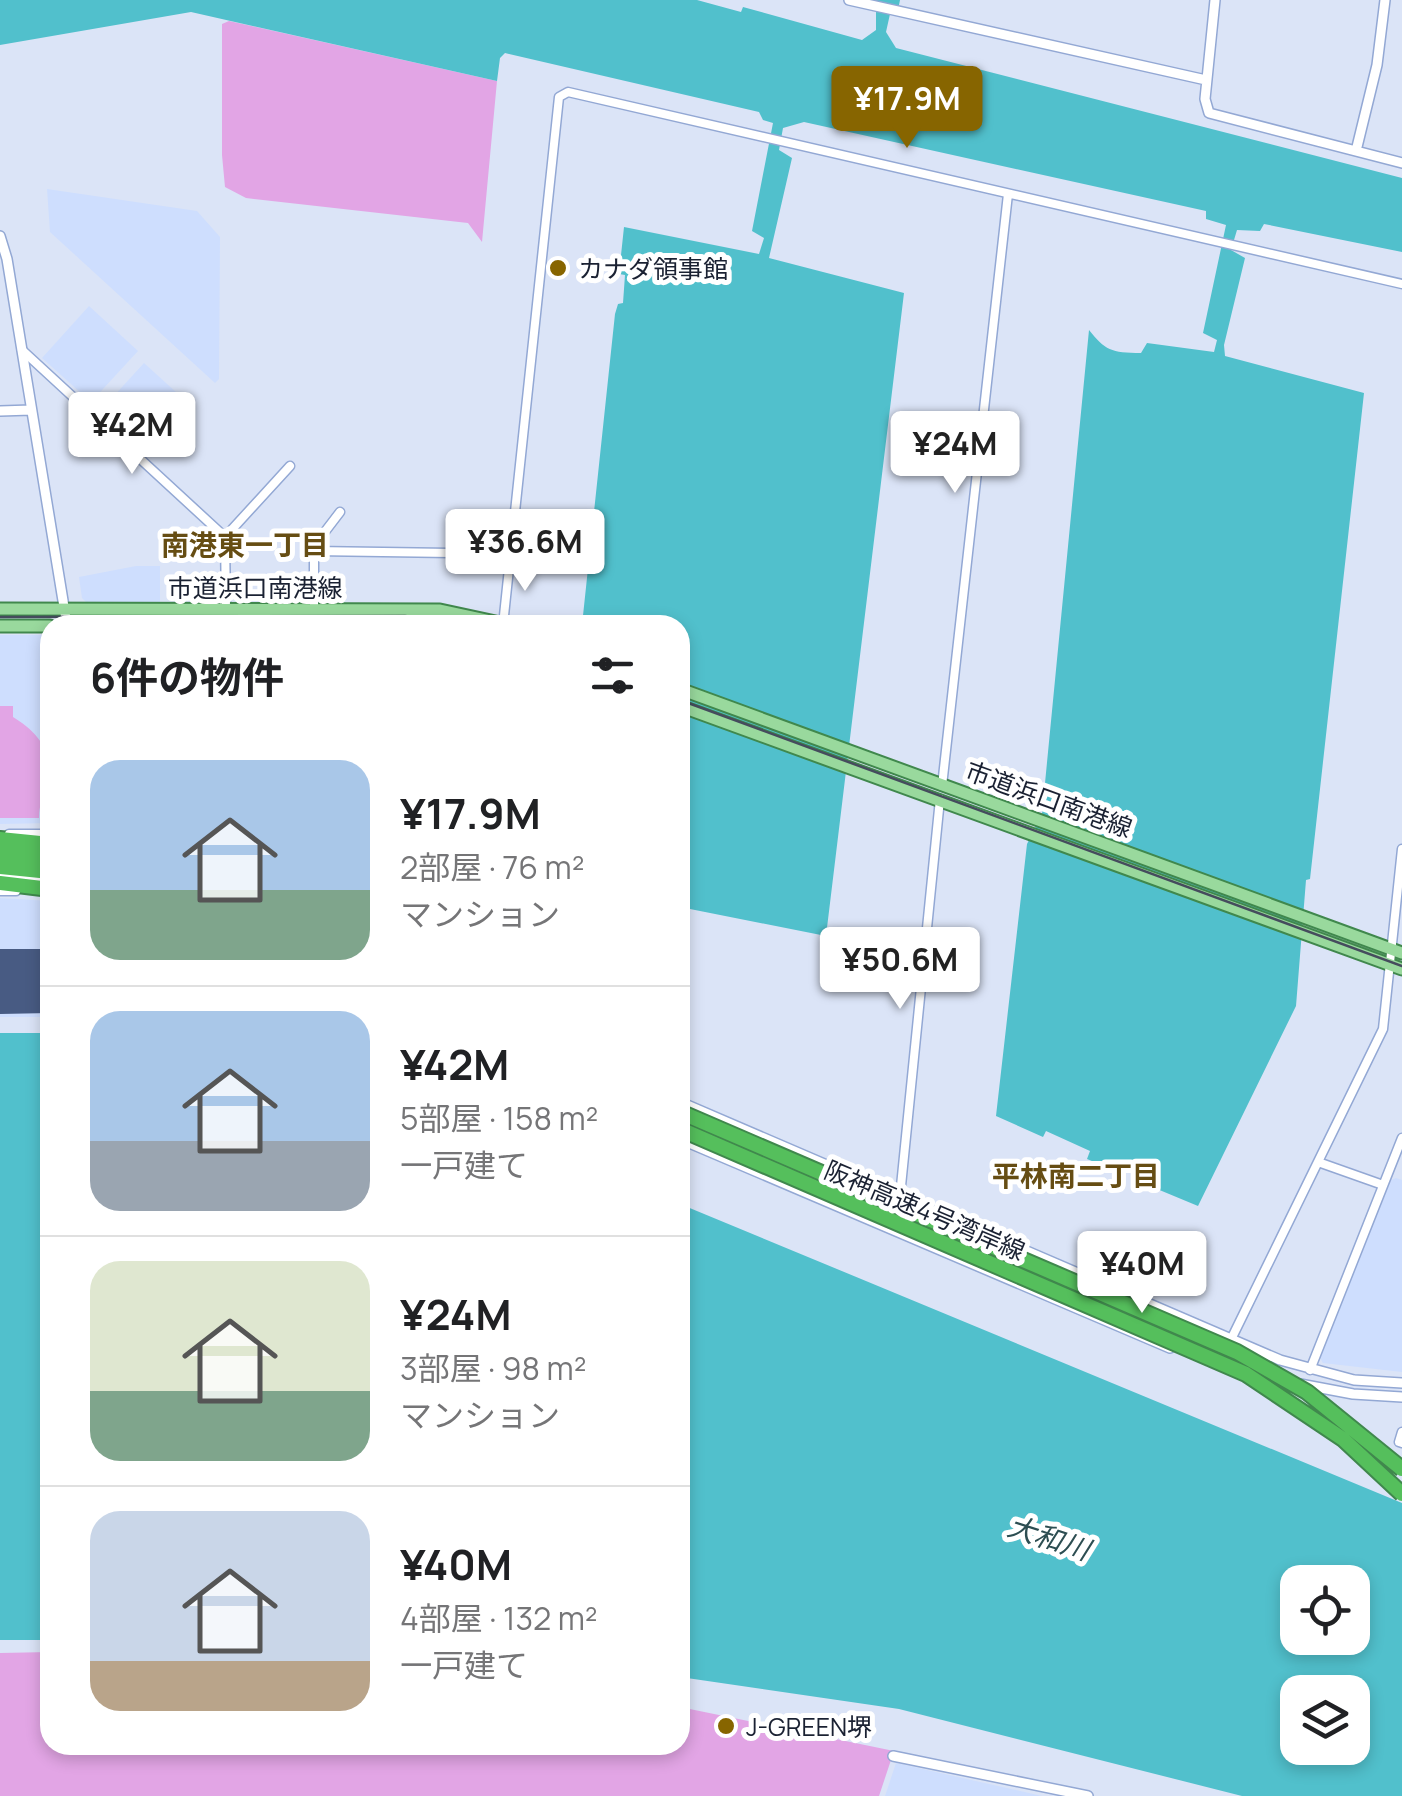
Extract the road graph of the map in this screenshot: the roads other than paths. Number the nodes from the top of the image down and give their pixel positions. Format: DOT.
graph roads {
  1 [pos="849,0"];
  2 [pos="1215,0"];
  3 [pos="1384,0"];
  4 [pos="1206,80"];
  5 [pos="1356,151"];
  6 [pos="1402,163"];
  7 [pos="1008,194"];
  8 [pos="0,236"];
  9 [pos="1402,284"];
  10 [pos="22,350"];
  11 [pos="32,410"];
  12 [pos="0,411"];
  13 [pos="290,466"];
  14 [pos="340,512"];
  15 [pos="224,537"];
  16 [pos="314,551"];
  17 [pos="510,560"];
  18 [pos="65,609"];
  19 [pos="226,609"];
  20 [pos="314,609"];
  21 [pos="0,610"];
  22 [pos="440,610"];
  23 [pos="66,615"];
  24 [pos="439,615"];
  25 [pos="463,615"];
  26 [pos="506,615"];
  27 [pos="0,626"];
  28 [pos="40,626"];
  29 [pos="690,692"];
  30 [pos="690,710"];
  31 [pos="942,784"];
  32 [pos="940,802"];
  33 [pos="40,836"];
  34 [pos="0,843"];
  35 [pos="40,846"];
  36 [pos="1402,849"];
  37 [pos="40,855"];
  38 [pos="0,867"];
  39 [pos="40,871"];
  40 [pos="0,880"];
  41 [pos="40,887"];
  42 [pos="40,889"];
  43 [pos="0,891"];
  44 [pos="1396,951"];
  45 [pos="1396,967"];
  46 [pos="690,1106"];
  47 [pos="690,1116"];
  48 [pos="690,1133"];
  49 [pos="1402,1138"];
  50 [pos="690,1143"];
  51 [pos="1318,1162"];
  52 [pos="1390,1169"];
  53 [pos="1402,1173"];
  54 [pos="1384,1185"];
  55 [pos="900,1196"];
  56 [pos="888,1228"];
  57 [pos="1231,1339"];
  58 [pos="1220,1364"];
  59 [pos="1310,1370"];
  60 [pos="1402,1384"];
  61 [pos="1402,1397"];
  62 [pos="1402,1432"];
  63 [pos="1402,1443"];
  64 [pos="1402,1468"];
  65 [pos="1402,1494"];
  66 [pos="892,1756"];
  67 [pos="1088,1796"];
  1 -- 4 [label="street"];
  2 -- 4 [label="street"];
  3 -- 5 [label="street"];
  4 -- 5 [label="street"];
  5 -- 6 [label="street"];
  7 -- 9 [label="street"];
  7 -- 17 [label="street"];
  7 -- 31 [label="street"];
  8 -- 10 [label="street"];
  10 -- 11 [label="street"];
  10 -- 15 [label="street"];
  11 -- 12 [label="street"];
  11 -- 18 [label="street"];
  13 -- 15 [label="street"];
  14 -- 16 [label="street"];
  15 -- 19 [label="street"];
  16 -- 17 [label="street"];
  16 -- 20 [label="street"];
  17 -- 26 [label="street"];
  18 -- 19 [label="main road, 市道浜口南港線"];
  18 -- 21 [label="main road, 市道浜口南港線"];
  18 -- 23 [label="street"];
  19 -- 20 [label="main road, 市道浜口南港線"];
  20 -- 22 [label="main road, 市道浜口南港線"];
  22 -- 24 [label="street"];
  22 -- 25 [label="main road, 市道浜口南港線"];
  27 -- 28 [label="main road"];
  29 -- 31 [label="main road, 市道浜口南港線"];
  30 -- 32 [label="main road, 市道浜口南港線"];
  31 -- 32 [label="street"];
  31 -- 44 [label="main road, 市道浜口南港線"];
  32 -- 45 [label="main road, 市道浜口南港線"];
  32 -- 55 [label="street"];
  33 -- 34 [label="street"];
  34 -- 35 [label="highway"];
  34 -- 37 [label="highway"];
  36 -- 44 [label="street"];
  38 -- 39 [label="highway"];
  40 -- 41 [label="highway"];
  42 -- 43 [label="street"];
  44 -- 45 [label="street"];
  45 -- 51 [label="street"];
  46 -- 55 [label="street"];
  47 -- 64 [label="highway, 阪神高速4号湾岸線, bridge"];
  48 -- 65 [label="highway, 阪神高速4号湾岸線, bridge"];
  49 -- 52 [label="street"];
  50 -- 56 [label="street"];
  51 -- 54 [label="street"];
  51 -- 57 [label="street"];
  52 -- 53 [label="street"];
  52 -- 54 [label="street"];
  54 -- 59 [label="street"];
  55 -- 56 [label="street"];
  55 -- 57 [label="street"];
  56 -- 58 [label="street"];
  57 -- 58 [label="street"];
  57 -- 59 [label="street"];
  58 -- 61 [label="street"];
  59 -- 60 [label="street"];
  62 -- 63 [label="street"];
  66 -- 67 [label="street"];
}
